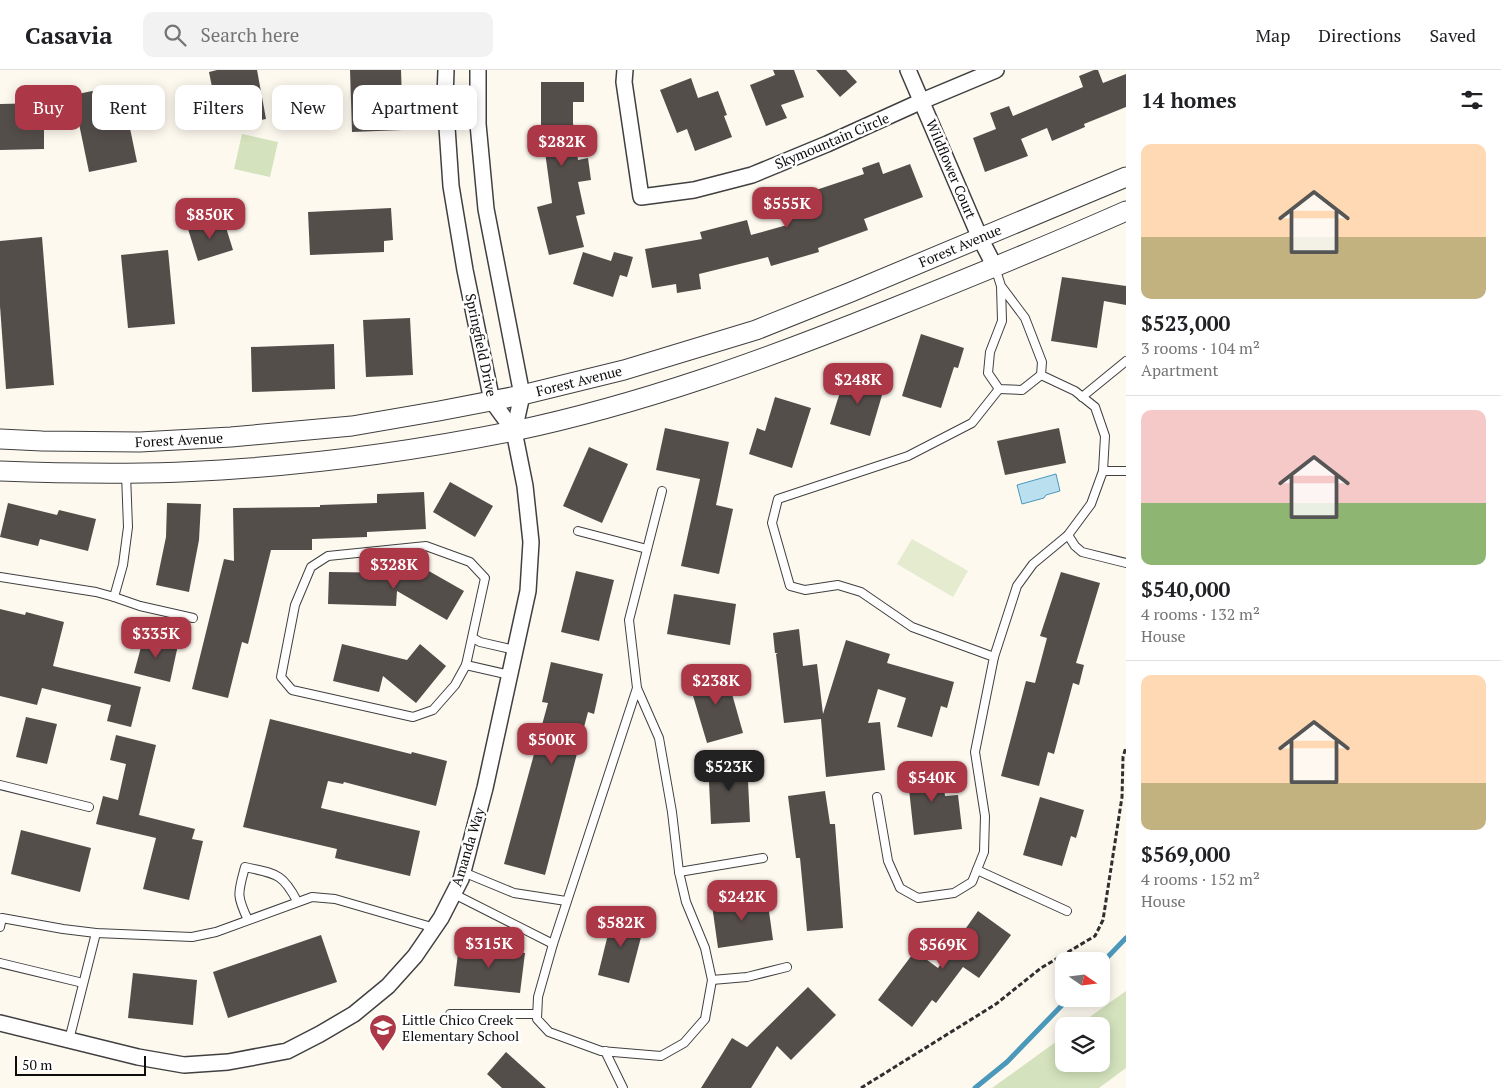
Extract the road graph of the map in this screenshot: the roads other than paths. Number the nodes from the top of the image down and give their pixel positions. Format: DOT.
graph roads {
  1 [pos="446,70"];
  2 [pos="478,70"];
  3 [pos="625,70"];
  4 [pos="908,70"];
  5 [pos="996,70"];
  6 [pos="922,101"];
  7 [pos="1126,177"];
  8 [pos="1126,211"];
  9 [pos="980,238"];
  10 [pos="995,267"];
  11 [pos="1000,286"];
  12 [pos="1126,360"];
  13 [pos="1041,376"];
  14 [pos="999,389"];
  15 [pos="522,395"];
  16 [pos="1082,397"];
  17 [pos="492,401"];
  18 [pos="514,430"];
  19 [pos="0,439"];
  20 [pos="0,471"];
  21 [pos="1103,471"];
  22 [pos="1126,471"];
  23 [pos="126,472"];
  24 [pos="662,490"];
  25 [pos="578,532"];
  26 [pos="1068,535"];
  27 [pos="646,550"];
  28 [pos="1126,563"];
  29 [pos="0,577"];
  30 [pos="114,597"];
  31 [pos="193,618"];
  32 [pos="473,638"];
  33 [pos="515,650"];
  34 [pos="994,657"];
  35 [pos="466,665"];
  36 [pos="510,675"];
  37 [pos="638,688"];
  38 [pos="0,785"];
  39 [pos="877,797"];
  40 [pos="89,806"];
  41 [pos="764,858"];
  42 [pos="976,870"];
  43 [pos="463,872"];
  44 [pos="679,872"];
  45 [pos="454,894"];
  46 [pos="298,901"];
  47 [pos="566,901"];
  48 [pos="1067,911"];
  49 [pos="248,920"];
  50 [pos="0,928"];
  51 [pos="435,928"];
  52 [pos="96,933"];
  53 [pos="553,944"];
  54 [pos="0,963"];
  55 [pos="787,967"];
  56 [pos="712,980"];
  57 [pos="84,983"];
  58 [pos="450,1014"];
  59 [pos="537,1014"];
  60 [pos="0,1023"];
  61 [pos="69,1040"];
  62 [pos="605,1051"];
  63 [pos="623,1088"];
  1 -- 17 [label="street, Springfield Drive"];
  2 -- 15 [label="street"];
  3 -- 6 [label="street, Skymountain Circle"];
  4 -- 6 [label="street, Wildflower Court"];
  5 -- 6 [label="street, Skymountain Circle"];
  6 -- 9 [label="street, Wildflower Court"];
  7 -- 9 [label="street, Forest Avenue"];
  8 -- 10 [label="street"];
  9 -- 10 [label="street, Wildflower Court"];
  9 -- 15 [label="street, Forest Avenue"];
  10 -- 11 [label="lane"];
  10 -- 18 [label="street"];
  11 -- 13 [label="lane"];
  11 -- 14 [label="lane"];
  12 -- 16 [label="lane"];
  13 -- 14 [label="lane"];
  13 -- 16 [label="lane"];
  14 -- 34 [label="lane"];
  15 -- 17 [label="street, Forest Avenue"];
  15 -- 18 [label="street"];
  16 -- 21 [label="lane"];
  17 -- 18 [label="street, Springfield Drive"];
  17 -- 19 [label="street, Forest Avenue"];
  18 -- 23 [label="street"];
  18 -- 33 [label="street, Amanda Way"];
  20 -- 23 [label="street"];
  21 -- 22 [label="lane"];
  21 -- 26 [label="lane"];
  23 -- 30 [label="lane"];
  24 -- 27 [label="lane"];
  25 -- 27 [label="lane"];
  26 -- 28 [label="lane"];
  26 -- 34 [label="lane"];
  27 -- 37 [label="lane"];
  29 -- 30 [label="lane"];
  30 -- 31 [label="lane"];
  32 -- 33 [label="lane"];
  32 -- 35 [label="lane"];
  32 -- 35 [label="lane"];
  33 -- 36 [label="street, Amanda Way"];
  34 -- 42 [label="lane"];
  35 -- 36 [label="lane"];
  36 -- 43 [label="street, Amanda Way"];
  37 -- 44 [label="lane"];
  37 -- 47 [label="lane"];
  38 -- 40 [label="lane"];
  39 -- 42 [label="lane"];
  41 -- 44 [label="lane"];
  42 -- 48 [label="lane"];
  43 -- 45 [label="street, Amanda Way"];
  43 -- 47 [label="lane"];
  44 -- 56 [label="lane"];
  45 -- 51 [label="street, Amanda Way"];
  45 -- 53 [label="lane"];
  46 -- 49 [label="lane"];
  46 -- 49 [label="lane"];
  46 -- 51 [label="lane"];
  47 -- 53 [label="lane"];
  49 -- 52 [label="lane"];
  50 -- 52 [label="lane"];
  51 -- 61 [label="street, Amanda Way"];
  52 -- 57 [label="lane"];
  53 -- 59 [label="lane"];
  54 -- 57 [label="lane"];
  55 -- 56 [label="lane"];
  56 -- 62 [label="lane"];
  57 -- 61 [label="lane"];
  58 -- 59 [label="lane"];
  59 -- 62 [label="lane"];
  60 -- 61 [label="street, Amanda Way"];
  62 -- 63 [label="lane"];
}
